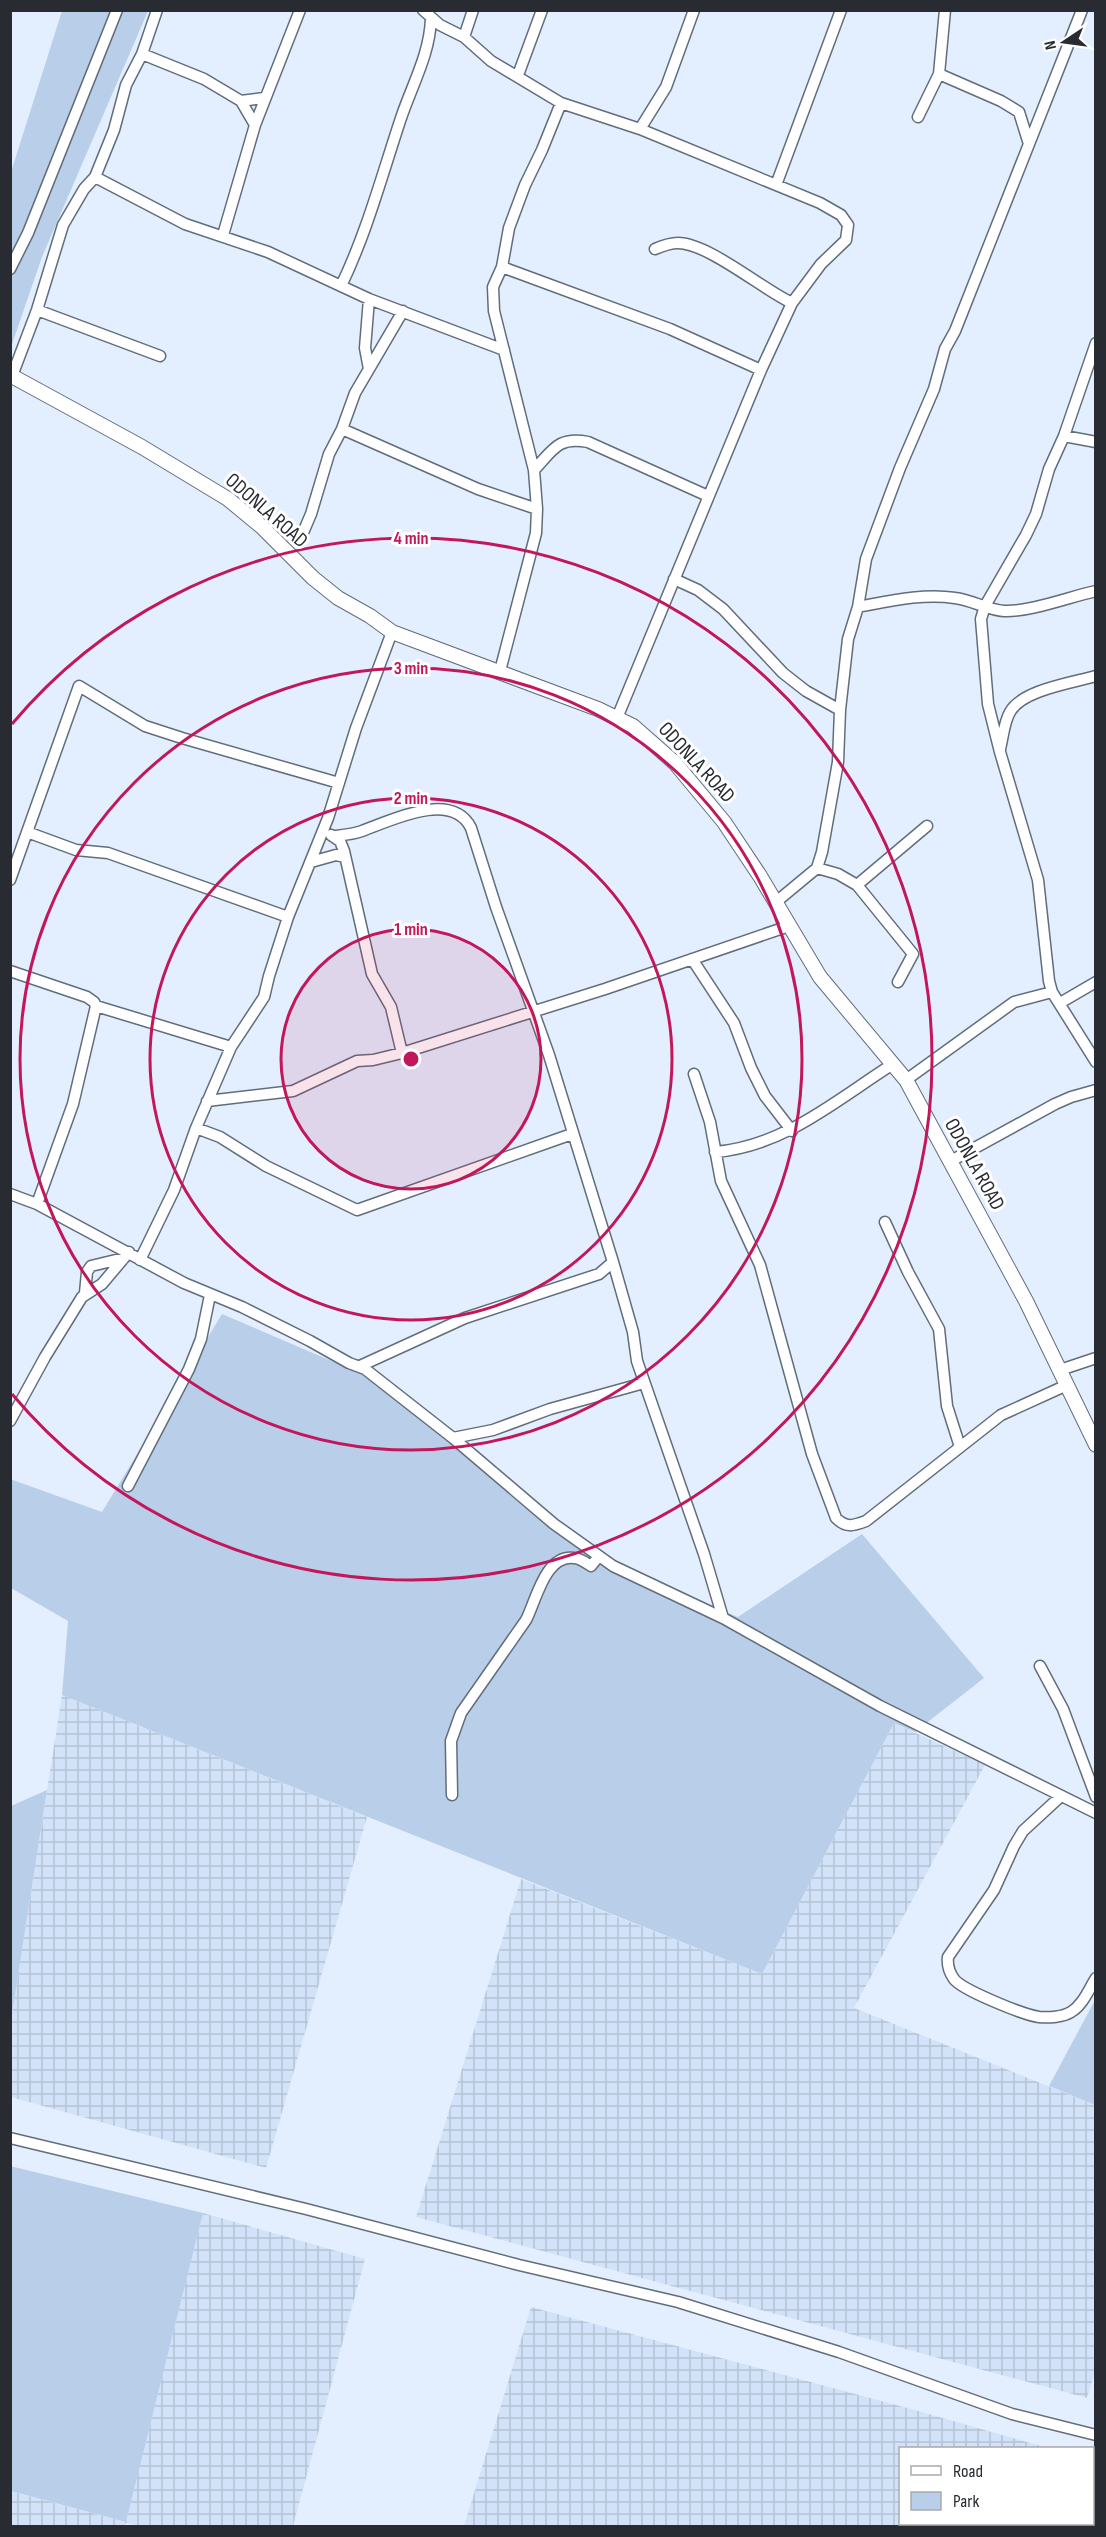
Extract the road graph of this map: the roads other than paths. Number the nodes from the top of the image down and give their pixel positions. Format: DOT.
graph roads {
  1 [pos="117,10"];
  2 [pos="157,10"];
  3 [pos="300,10"];
  4 [pos="473,10"];
  5 [pos="542,10"];
  6 [pos="694,10"];
  7 [pos="841,10"];
  8 [pos="945,10"];
  9 [pos="1082,10"];
  10 [pos="427,14"];
  11 [pos="464,37"];
  12 [pos="142,54"];
  13 [pos="939,74"];
  14 [pos="518,75"];
  15 [pos="264,98"];
  16 [pos="241,101"];
  17 [pos="561,103"];
  18 [pos="918,117"];
  19 [pos="255,125"];
  20 [pos="640,129"];
  21 [pos="1029,144"];
  22 [pos="95,177"];
  23 [pos="776,184"];
  24 [pos="223,235"];
  25 [pos="655,249"];
  26 [pos="502,267"];
  27 [pos="10,269"];
  28 [pos="341,286"];
  29 [pos="369,299"];
  30 [pos="792,303"];
  31 [pos="37,310"];
  32 [pos="404,311"];
  33 [pos="1095,343"];
  34 [pos="504,350"];
  35 [pos="160,356"];
  36 [pos="369,369"];
  37 [pos="761,370"];
  38 [pos="11,376"];
  39 [pos="342,429"];
  40 [pos="1065,436"];
  41 [pos="1095,442"];
  42 [pos="534,470"];
  43 [pos="708,496"];
  44 [pos="537,509"];
  45 [pos="302,536"];
  46 [pos="674,579"];
  47 [pos="1095,591"];
  48 [pos="985,606"];
  49 [pos="858,608"];
  50 [pos="392,632"];
  51 [pos="500,671"];
  52 [pos="1095,676"];
  53 [pos="840,710"];
  54 [pos="617,718"];
  55 [pos="1000,752"];
  56 [pos="339,783"];
  57 [pos="927,826"];
  58 [pos="322,831"];
  59 [pos="27,832"];
  60 [pos="360,832"];
  61 [pos="335,836"];
  62 [pos="345,854"];
  63 [pos="311,862"];
  64 [pos="817,868"];
  65 [pos="10,880"];
  66 [pos="857,885"];
  67 [pos="776,902"];
  68 [pos="288,917"];
  69 [pos="789,926"];
  70 [pos="692,959"];
  71 [pos="10,971"];
  72 [pos="898,982"];
  73 [pos="1095,982"];
  74 [pos="1052,992"];
  75 [pos="1060,1003"];
  76 [pos="96,1006"];
  77 [pos="533,1011"];
  78 [pos="231,1047"];
  79 [pos="402,1053"];
  80 [pos="1095,1062"];
  81 [pos="893,1064"];
  82 [pos="694,1074"];
  83 [pos="906,1080"];
  84 [pos="1095,1090"];
  85 [pos="207,1101"];
  86 [pos="196,1128"];
  87 [pos="792,1131"];
  88 [pos="572,1134"];
  89 [pos="715,1152"];
  90 [pos="951,1161"];
  91 [pos="10,1194"];
  92 [pos="37,1204"];
  93 [pos="885,1222"];
  94 [pos="126,1255"];
  95 [pos="140,1260"];
  96 [pos="613,1262"];
  97 [pos="85,1293"];
  98 [pos="210,1295"];
  99 [pos="1095,1358"];
  100 [pos="360,1366"];
  101 [pos="1060,1370"];
  102 [pos="644,1383"];
  103 [pos="1067,1385"];
  104 [pos="10,1421"];
  105 [pos="453,1438"];
  106 [pos="1095,1445"];
  107 [pos="960,1447"];
  108 [pos="128,1486"];
  109 [pos="599,1556"];
  110 [pos="723,1618"];
  111 [pos="1040,1666"];
  112 [pos="452,1795"];
  113 [pos="1061,1796"];
  114 [pos="1095,1797"];
  115 [pos="1095,1813"];
  116 [pos="1095,1978"];
  117 [pos="10,2138"];
  118 [pos="1095,2435"];
  1 -- 27 [label="street"];
  2 -- 12 [label="street"];
  3 -- 15 [label="street"];
  4 -- 11 [label="street"];
  5 -- 14 [label="street"];
  6 -- 20 [label="street"];
  7 -- 23 [label="street"];
  8 -- 13 [label="street"];
  9 -- 21 [label="street"];
  10 -- 11 [label="street"];
  10 -- 28 [label="street"];
  11 -- 14 [label="street"];
  12 -- 16 [label="street"];
  12 -- 22 [label="street"];
  13 -- 18 [label="street"];
  13 -- 21 [label="street"];
  14 -- 17 [label="street"];
  15 -- 16 [label="street"];
  15 -- 19 [label="street"];
  16 -- 19 [label="street"];
  17 -- 20 [label="street"];
  17 -- 26 [label="street"];
  19 -- 24 [label="street"];
  20 -- 23 [label="street"];
  21 -- 49 [label="street"];
  22 -- 24 [label="street"];
  22 -- 31 [label="street"];
  23 -- 30 [label="street"];
  24 -- 28 [label="street"];
  25 -- 30 [label="street"];
  26 -- 34 [label="street"];
  26 -- 37 [label="street"];
  28 -- 29 [label="street"];
  29 -- 32 [label="street"];
  29 -- 36 [label="street"];
  30 -- 37 [label="street"];
  31 -- 35 [label="street"];
  31 -- 38 [label="street"];
  32 -- 34 [label="street"];
  32 -- 36 [label="street"];
  33 -- 40 [label="street"];
  34 -- 42 [label="street"];
  36 -- 39 [label="street"];
  37 -- 43 [label="street"];
  38 -- 50 [label="street, ODONLA ROAD"];
  39 -- 44 [label="street"];
  39 -- 45 [label="street"];
  40 -- 41 [label="street"];
  40 -- 48 [label="street"];
  42 -- 43 [label="street"];
  42 -- 44 [label="street"];
  43 -- 46 [label="street"];
  44 -- 51 [label="street"];
  46 -- 53 [label="street"];
  46 -- 54 [label="street"];
  47 -- 48 [label="street"];
  48 -- 49 [label="street"];
  48 -- 55 [label="street"];
  49 -- 53 [label="street"];
  50 -- 51 [label="street, ODONLA ROAD"];
  50 -- 56 [label="street"];
  51 -- 54 [label="street, ODONLA ROAD"];
  52 -- 55 [label="street"];
  53 -- 64 [label="street"];
  54 -- 67 [label="street, ODONLA ROAD"];
  55 -- 74 [label="street"];
  56 -- 58 [label="street"];
  56 -- 59 [label="street"];
  57 -- 66 [label="street"];
  58 -- 61 [label="street"];
  58 -- 63 [label="street"];
  59 -- 65 [label="street"];
  59 -- 68 [label="street"];
  60 -- 61 [label="street"];
  60 -- 62 [label="street"];
  60 -- 77 [label="street"];
  61 -- 62 [label="street"];
  62 -- 63 [label="street"];
  62 -- 79 [label="street"];
  63 -- 68 [label="street"];
  64 -- 66 [label="street"];
  64 -- 67 [label="street"];
  66 -- 72 [label="street"];
  67 -- 69 [label="street, ODONLA ROAD"];
  68 -- 78 [label="street"];
  69 -- 70 [label="street"];
  69 -- 81 [label="street, ODONLA ROAD"];
  70 -- 77 [label="street"];
  70 -- 87 [label="street"];
  71 -- 76 [label="street"];
  73 -- 75 [label="street"];
  74 -- 75 [label="street"];
  74 -- 83 [label="street"];
  75 -- 80 [label="street"];
  76 -- 78 [label="street"];
  76 -- 92 [label="street"];
  77 -- 79 [label="street"];
  77 -- 88 [label="street"];
  78 -- 85 [label="street"];
  79 -- 85 [label="street"];
  81 -- 83 [label="street, ODONLA ROAD"];
  81 -- 87 [label="street"];
  82 -- 89 [label="street"];
  83 -- 90 [label="street, ODONLA ROAD"];
  84 -- 90 [label="street"];
  85 -- 86 [label="street"];
  86 -- 88 [label="street"];
  86 -- 95 [label="street"];
  87 -- 89 [label="street"];
  88 -- 96 [label="street"];
  89 -- 107 [label="street"];
  90 -- 101 [label="street, ODONLA ROAD"];
  91 -- 92 [label="street"];
  92 -- 94 [label="street"];
  93 -- 107 [label="street"];
  94 -- 95 [label="street"];
  94 -- 97 [label="street"];
  94 -- 97 [label="street"];
  95 -- 98 [label="street"];
  96 -- 100 [label="street"];
  96 -- 102 [label="street"];
  97 -- 104 [label="street"];
  98 -- 100 [label="street"];
  98 -- 108 [label="street"];
  99 -- 101 [label="street"];
  100 -- 105 [label="street"];
  101 -- 103 [label="street, ODONLA ROAD"];
  102 -- 105 [label="street"];
  102 -- 110 [label="street"];
  103 -- 106 [label="street, ODONLA ROAD"];
  103 -- 107 [label="street"];
  105 -- 109 [label="street"];
  109 -- 110 [label="street"];
  109 -- 112 [label="street"];
  110 -- 113 [label="street"];
  111 -- 114 [label="street"];
  113 -- 115 [label="street"];
  113 -- 116 [label="street"];
  117 -- 118 [label="street"];
}
